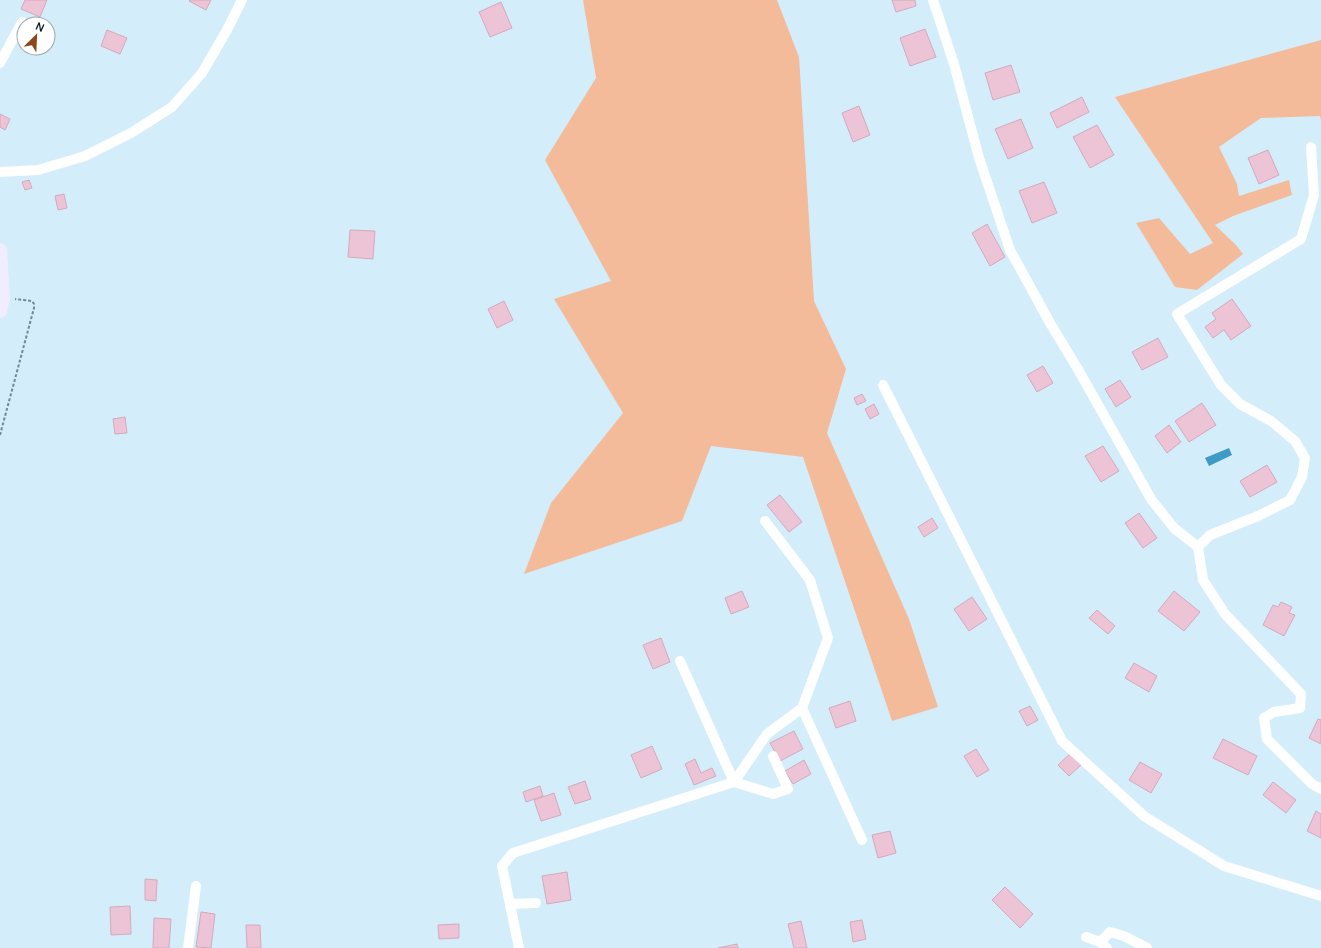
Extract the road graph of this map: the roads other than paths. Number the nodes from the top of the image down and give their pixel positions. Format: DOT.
graph roads {
  1 [pos="242,0"];
  2 [pos="933,0"];
  3 [pos="16,33"];
  4 [pos="0,62"];
  5 [pos="1311,147"];
  6 [pos="0,172"];
  7 [pos="0,250"];
  8 [pos="0,311"];
  9 [pos="883,385"];
  10 [pos="765,521"];
  11 [pos="1198,547"];
  12 [pos="680,662"];
  13 [pos="802,708"];
  14 [pos="773,756"];
  15 [pos="734,782"];
  16 [pos="1321,788"];
  17 [pos="862,840"];
  18 [pos="196,886"];
  19 [pos="1321,896"];
  20 [pos="536,903"];
  21 [pos="510,904"];
  22 [pos="1086,937"];
  23 [pos="1103,945"];
  24 [pos="188,948"];
  25 [pos="519,948"];
  26 [pos="1147,948"];
  1 -- 6 [label="street"];
  2 -- 11 [label="street"];
  3 -- 4 [label="street"];
  5 -- 11 [label="street"];
  7 -- 8 [label="street"];
  9 -- 19 [label="street"];
  10 -- 13 [label="street"];
  11 -- 16 [label="street"];
  12 -- 15 [label="street"];
  13 -- 15 [label="street"];
  13 -- 17 [label="street"];
  14 -- 15 [label="street"];
  15 -- 21 [label="street"];
  18 -- 24 [label="street"];
  20 -- 21 [label="street"];
  21 -- 25 [label="street"];
  22 -- 23 [label="street"];
  23 -- 26 [label="street"];
}
